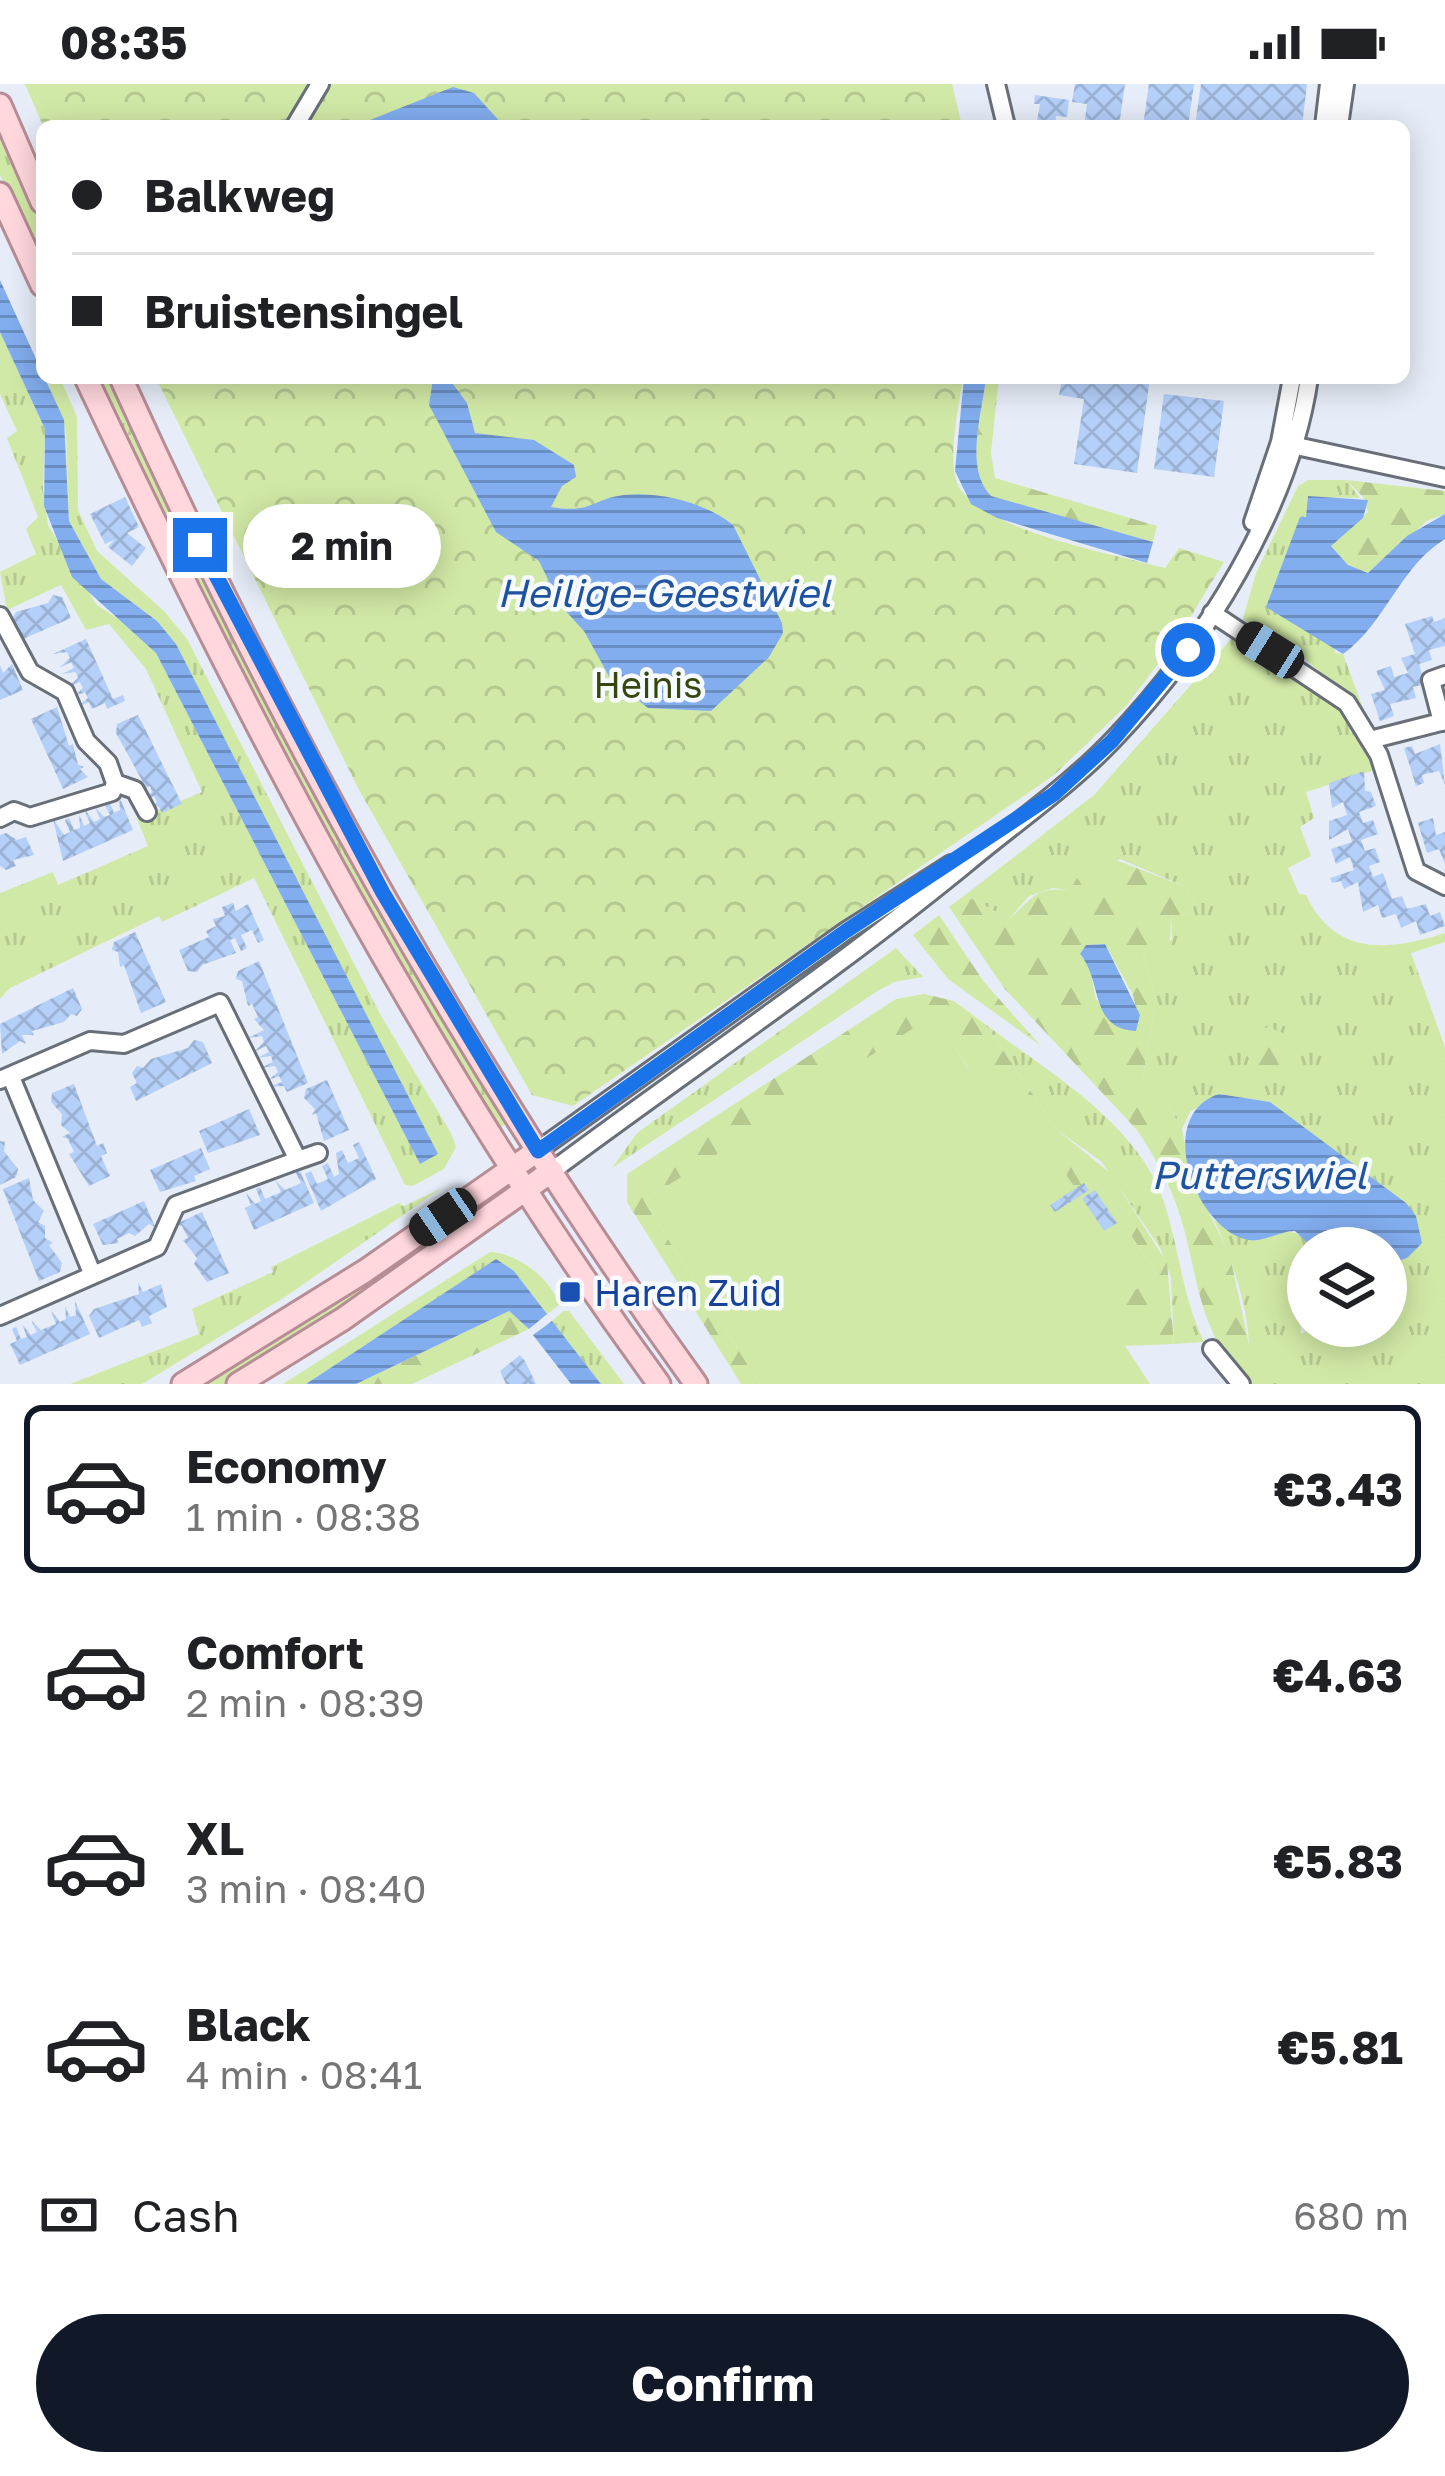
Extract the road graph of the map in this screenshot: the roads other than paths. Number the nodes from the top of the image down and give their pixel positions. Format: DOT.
graph roads {
  1 [pos="320,84"];
  2 [pos="996,84"];
  3 [pos="1329,84"];
  4 [pos="1345,84"];
  5 [pos="0,105"];
  6 [pos="299,120"];
  7 [pos="1005,120"];
  8 [pos="1325,120"];
  9 [pos="1340,120"];
  10 [pos="36,188"];
  11 [pos="0,194"];
  12 [pos="36,272"];
  13 [pos="89,384"];
  14 [pos="124,384"];
  15 [pos="1292,384"];
  16 [pos="1307,384"];
  17 [pos="1288,444"];
  18 [pos="1445,478"];
  19 [pos="1212,613"];
  20 [pos="0,616"];
  21 [pos="1445,675"];
  22 [pos="1444,722"];
  23 [pos="1370,740"];
  24 [pos="116,783"];
  25 [pos="147,812"];
  26 [pos="0,818"];
  27 [pos="1013,825"];
  28 [pos="1445,886"];
  29 [pos="5,1078"];
  30 [pos="538,1151"];
  31 [pos="318,1154"];
  32 [pos="298,1160"];
  33 [pos="552,1171"];
  34 [pos="509,1172"];
  35 [pos="523,1192"];
  36 [pos="92,1273"];
  37 [pos="0,1316"];
  38 [pos="1212,1349"];
  39 [pos="184,1384"];
  40 [pos="238,1384"];
  41 [pos="659,1384"];
  42 [pos="696,1384"];
  43 [pos="1241,1384"];
  1 -- 6 [label="street"];
  2 -- 7 [label="street"];
  3 -- 8 [label="street"];
  4 -- 9 [label="street"];
  5 -- 10 [label="main road"];
  11 -- 12 [label="main road"];
  13 -- 34 [label="main road"];
  14 -- 30 [label="main road"];
  15 -- 17 [label="street"];
  16 -- 17 [label="street"];
  17 -- 18 [label="street"];
  17 -- 19 [label="street"];
  19 -- 23 [label="street"];
  19 -- 27 [label="street"];
  20 -- 24 [label="street"];
  21 -- 22 [label="street"];
  22 -- 23 [label="street"];
  23 -- 28 [label="street"];
  24 -- 25 [label="street"];
  24 -- 26 [label="street"];
  27 -- 30 [label="street"];
  27 -- 33 [label="street"];
  29 -- 32 [label="street"];
  29 -- 36 [label="street"];
  30 -- 33 [label="main road"];
  30 -- 34 [label="main road"];
  31 -- 32 [label="street"];
  32 -- 36 [label="street"];
  33 -- 35 [label="main road"];
  33 -- 42 [label="main road"];
  34 -- 35 [label="main road"];
  34 -- 39 [label="main road"];
  35 -- 40 [label="main road"];
  35 -- 41 [label="main road"];
  36 -- 37 [label="street"];
  38 -- 43 [label="street"];
}
